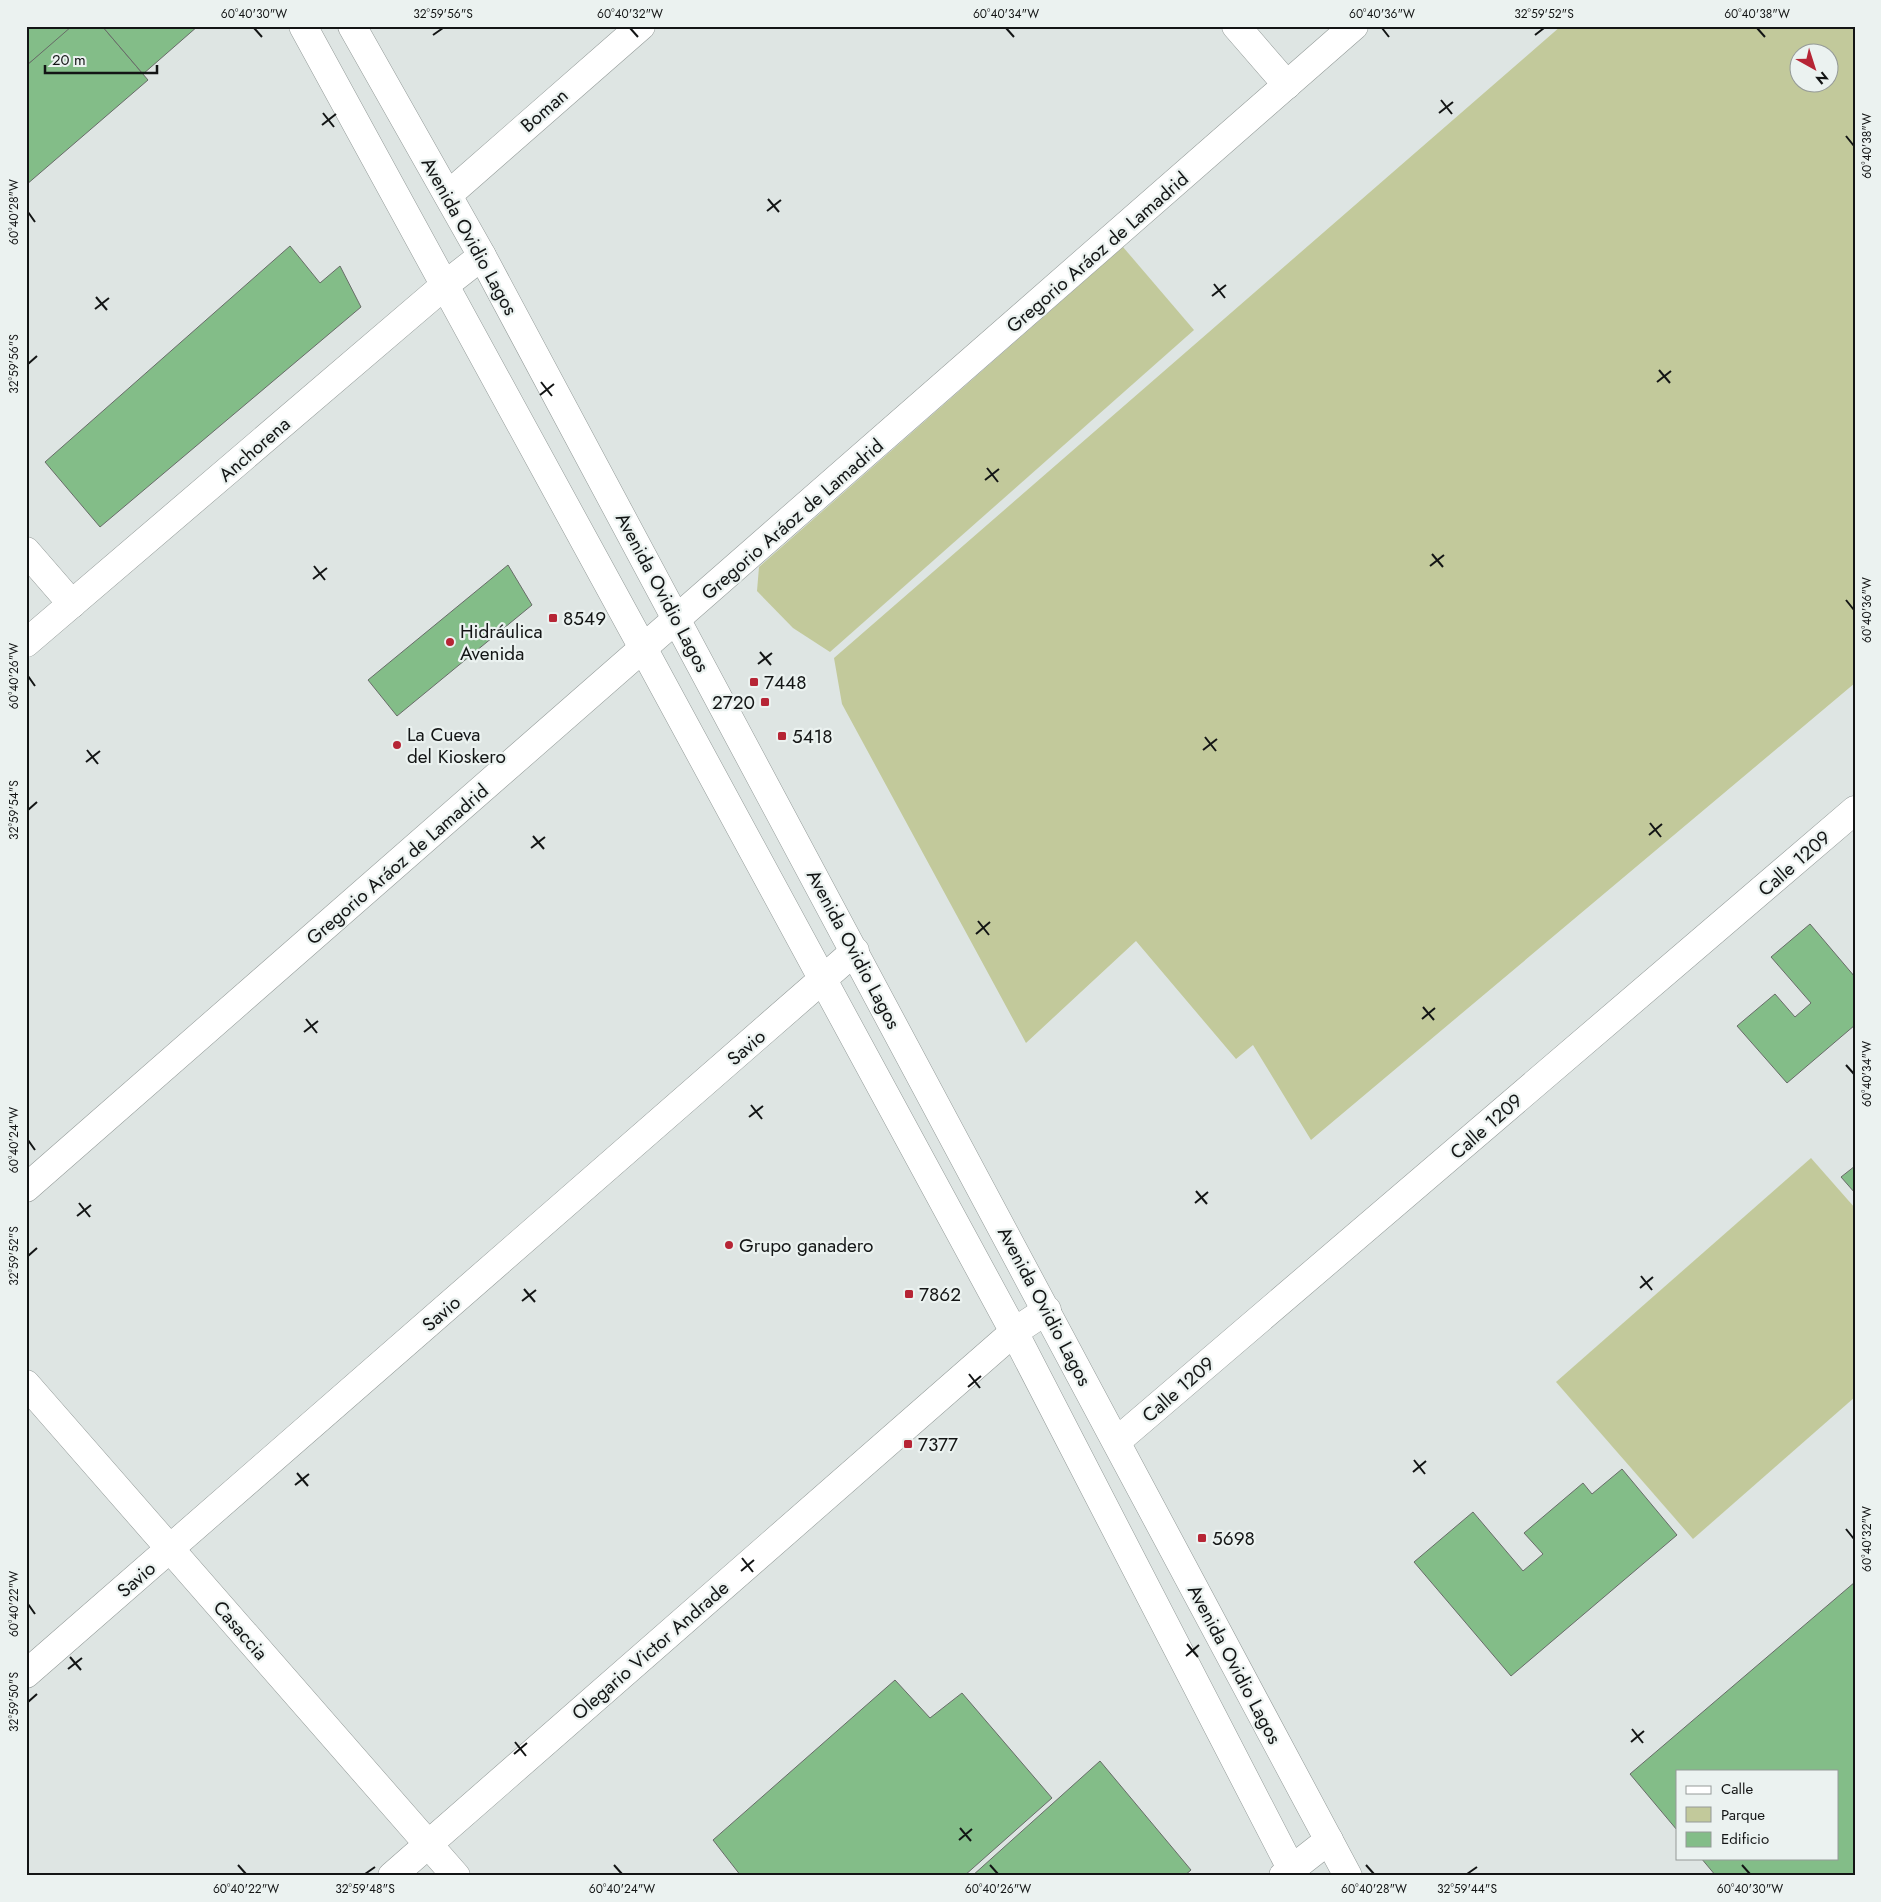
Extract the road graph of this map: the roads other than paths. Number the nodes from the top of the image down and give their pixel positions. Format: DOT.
graph roads {
  1 [pos="304,26"];
  2 [pos="352,26"];
  3 [pos="641,26"];
  4 [pos="1236,26"];
  5 [pos="1354,26"];
  6 [pos="1286,85"];
  7 [pos="448,195"];
  8 [pos="482,256"];
  9 [pos="445,285"];
  10 [pos="26,551"];
  11 [pos="72,604"];
  12 [pos="677,620"];
  13 [pos="26,643"];
  14 [pos="643,648"];
  15 [pos="1855,810"];
  16 [pos="855,951"];
  17 [pos="823,979"];
  18 [pos="26,1188"];
  19 [pos="1047,1310"];
  20 [pos="1014,1332"];
  21 [pos="26,1384"];
  22 [pos="1117,1441"];
  23 [pos="170,1549"];
  24 [pos="26,1674"];
  25 [pos="1329,1840"];
  26 [pos="429,1844"];
  27 [pos="1290,1873"];
  28 [pos="392,1876"];
  29 [pos="456,1876"];
  30 [pos="1348,1876"];
  1 -- 9 [label="street"];
  2 -- 7 [label="street, Avenida Ovidio Lagos"];
  3 -- 7 [label="street, Boman"];
  4 -- 6 [label="street"];
  5 -- 6 [label="street, Gregorio Aráoz de Lamadrid"];
  6 -- 12 [label="street, Gregorio Aráoz de Lamadrid"];
  7 -- 8 [label="street, Avenida Ovidio Lagos"];
  8 -- 9 [label="street, Anchorena"];
  8 -- 12 [label="street, Avenida Ovidio Lagos"];
  9 -- 11 [label="street, Anchorena"];
  9 -- 14 [label="street"];
  10 -- 11 [label="street"];
  11 -- 13 [label="street, Anchorena"];
  12 -- 14 [label="street, Gregorio Aráoz de Lamadrid"];
  12 -- 16 [label="street, Avenida Ovidio Lagos"];
  14 -- 17 [label="street"];
  14 -- 18 [label="street, Gregorio Aráoz de Lamadrid"];
  15 -- 22 [label="street, Calle 1209"];
  16 -- 17 [label="street, Savio"];
  16 -- 19 [label="street, Avenida Ovidio Lagos"];
  17 -- 20 [label="street"];
  17 -- 23 [label="street, Savio"];
  19 -- 20 [label="street, Olegario Victor Andrade"];
  19 -- 22 [label="street, Avenida Ovidio Lagos"];
  20 -- 26 [label="street, Olegario Victor Andrade"];
  20 -- 27 [label="street"];
  21 -- 23 [label="street, Casaccia"];
  22 -- 25 [label="street, Avenida Ovidio Lagos"];
  23 -- 24 [label="street, Savio"];
  23 -- 26 [label="street, Casaccia"];
  25 -- 27 [label="street"];
  25 -- 30 [label="street, Avenida Ovidio Lagos"];
  26 -- 28 [label="street, Olegario Victor Andrade"];
  26 -- 29 [label="street, Casaccia"];
}
